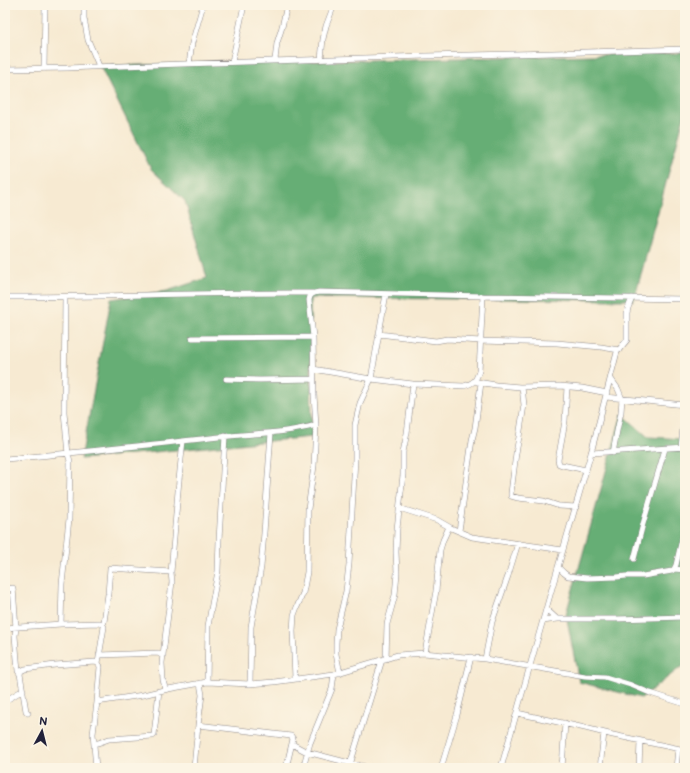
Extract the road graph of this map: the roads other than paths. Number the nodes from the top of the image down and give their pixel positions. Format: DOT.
graph roads {
  1 [pos="45,5"];
  2 [pos="84,5"];
  3 [pos="203,5"];
  4 [pos="244,5"];
  5 [pos="288,5"];
  6 [pos="334,5"];
  7 [pos="685,49"];
  8 [pos="321,59"];
  9 [pos="275,60"];
  10 [pos="232,62"];
  11 [pos="189,64"];
  12 [pos="99,66"];
  13 [pos="5,69"];
  14 [pos="44,69"];
  15 [pos="313,293"];
  16 [pos="386,294"];
  17 [pos="483,296"];
  18 [pos="5,297"];
  19 [pos="65,297"];
  20 [pos="632,298"];
  21 [pos="685,299"];
  22 [pos="379,334"];
  23 [pos="313,337"];
  24 [pos="192,338"];
  25 [pos="481,341"];
  26 [pos="619,350"];
  27 [pos="314,369"];
  28 [pos="226,379"];
  29 [pos="314,379"];
  30 [pos="371,379"];
  31 [pos="611,379"];
  32 [pos="474,382"];
  33 [pos="481,382"];
  34 [pos="413,384"];
  35 [pos="522,387"];
  36 [pos="567,387"];
  37 [pos="607,395"];
  38 [pos="622,398"];
  39 [pos="685,406"];
  40 [pos="316,425"];
  41 [pos="271,433"];
  42 [pos="225,436"];
  43 [pos="183,441"];
  44 [pos="683,448"];
  45 [pos="665,449"];
  46 [pos="591,453"];
  47 [pos="613,453"];
  48 [pos="68,454"];
  49 [pos="5,459"];
  50 [pos="586,470"];
  51 [pos="576,507"];
  52 [pos="399,508"];
  53 [pos="685,526"];
  54 [pos="449,527"];
  55 [pos="459,532"];
  56 [pos="518,543"];
  57 [pos="563,550"];
  58 [pos="634,559"];
  59 [pos="558,567"];
  60 [pos="674,569"];
  61 [pos="685,570"];
  62 [pos="171,572"];
  63 [pos="5,589"];
  64 [pos="546,609"];
  65 [pos="685,617"];
  66 [pos="557,619"];
  67 [pos="543,621"];
  68 [pos="61,624"];
  69 [pos="102,624"];
  70 [pos="5,628"];
  71 [pos="16,628"];
  72 [pos="426,653"];
  73 [pos="99,655"];
  74 [pos="163,656"];
  75 [pos="471,657"];
  76 [pos="485,659"];
  77 [pos="384,660"];
  78 [pos="98,663"];
  79 [pos="530,666"];
  80 [pos="340,673"];
  81 [pos="20,674"];
  82 [pos="334,674"];
  83 [pos="295,678"];
  84 [pos="207,682"];
  85 [pos="200,683"];
  86 [pos="250,684"];
  87 [pos="168,689"];
  88 [pos="23,690"];
  89 [pos="160,691"];
  90 [pos="5,701"];
  91 [pos="97,702"];
  92 [pos="685,704"];
  93 [pos="28,713"];
  94 [pos="517,713"];
  95 [pos="565,724"];
  96 [pos="198,725"];
  97 [pos="604,733"];
  98 [pos="640,741"];
  99 [pos="94,743"];
  100 [pos="292,744"];
  101 [pos="678,749"];
  102 [pos="685,750"];
  103 [pos="307,752"];
  104 [pos="350,766"];
  105 [pos="96,768"];
  106 [pos="194,768"];
  107 [pos="286,768"];
  108 [pos="303,768"];
  109 [pos="369,768"];
  110 [pos="441,768"];
  111 [pos="501,768"];
  112 [pos="562,768"];
  113 [pos="600,768"];
  114 [pos="639,768"];
  115 [pos="676,768"];
  1 -- 14 [label="street"];
  2 -- 12 [label="street"];
  3 -- 11 [label="street"];
  4 -- 10 [label="street"];
  5 -- 9 [label="street"];
  6 -- 8 [label="street"];
  7 -- 8 [label="street"];
  8 -- 9 [label="street"];
  9 -- 10 [label="street"];
  10 -- 11 [label="street"];
  11 -- 12 [label="street"];
  12 -- 14 [label="street"];
  13 -- 14 [label="street"];
  15 -- 16 [label="street"];
  15 -- 19 [label="street"];
  15 -- 23 [label="street"];
  16 -- 17 [label="street"];
  16 -- 22 [label="street"];
  17 -- 20 [label="street"];
  17 -- 25 [label="street"];
  18 -- 19 [label="street"];
  19 -- 48 [label="street"];
  20 -- 21 [label="street"];
  20 -- 26 [label="street"];
  22 -- 25 [label="street"];
  22 -- 30 [label="street"];
  23 -- 24 [label="street"];
  23 -- 27 [label="street"];
  25 -- 26 [label="street"];
  25 -- 32 [label="street"];
  26 -- 31 [label="street"];
  27 -- 29 [label="street"];
  27 -- 30 [label="street"];
  28 -- 29 [label="street"];
  29 -- 40 [label="street"];
  30 -- 34 [label="street"];
  30 -- 80 [label="street"];
  31 -- 37 [label="street"];
  31 -- 38 [label="street"];
  32 -- 33 [label="street"];
  32 -- 34 [label="street"];
  33 -- 35 [label="street"];
  33 -- 55 [label="street"];
  34 -- 52 [label="street"];
  35 -- 36 [label="street"];
  35 -- 51 [label="street"];
  36 -- 37 [label="street"];
  36 -- 50 [label="street"];
  37 -- 38 [label="street"];
  37 -- 46 [label="street"];
  38 -- 39 [label="street"];
  38 -- 47 [label="street"];
  39 -- 44 [label="street"];
  40 -- 41 [label="street"];
  40 -- 83 [label="street"];
  41 -- 42 [label="street"];
  41 -- 86 [label="street"];
  42 -- 43 [label="street"];
  42 -- 84 [label="street"];
  43 -- 48 [label="street"];
  43 -- 62 [label="street"];
  44 -- 45 [label="street"];
  45 -- 47 [label="street"];
  45 -- 58 [label="street"];
  46 -- 47 [label="street"];
  46 -- 50 [label="street"];
  48 -- 49 [label="street"];
  48 -- 68 [label="street"];
  50 -- 51 [label="street"];
  51 -- 57 [label="street"];
  52 -- 54 [label="street"];
  52 -- 77 [label="street"];
  53 -- 60 [label="street"];
  54 -- 55 [label="street"];
  54 -- 72 [label="street"];
  55 -- 56 [label="street"];
  56 -- 57 [label="street"];
  56 -- 76 [label="street"];
  57 -- 59 [label="street"];
  59 -- 60 [label="street"];
  59 -- 64 [label="street"];
  60 -- 61 [label="street"];
  62 -- 69 [label="street"];
  62 -- 74 [label="street"];
  63 -- 71 [label="street"];
  64 -- 66 [label="street"];
  64 -- 67 [label="street"];
  65 -- 66 [label="street"];
  66 -- 67 [label="street"];
  67 -- 79 [label="street"];
  68 -- 69 [label="street"];
  68 -- 71 [label="street"];
  69 -- 73 [label="street"];
  70 -- 71 [label="street"];
  71 -- 81 [label="street"];
  72 -- 75 [label="street"];
  72 -- 77 [label="street"];
  73 -- 74 [label="street"];
  73 -- 78 [label="street"];
  74 -- 87 [label="street"];
  75 -- 76 [label="street"];
  75 -- 110 [label="street"];
  76 -- 79 [label="street"];
  77 -- 80 [label="street"];
  77 -- 104 [label="street"];
  78 -- 81 [label="street"];
  78 -- 91 [label="street"];
  79 -- 92 [label="street"];
  79 -- 94 [label="street"];
  80 -- 82 [label="street"];
  81 -- 88 [label="street"];
  82 -- 83 [label="street"];
  82 -- 103 [label="street"];
  83 -- 86 [label="street"];
  84 -- 85 [label="street"];
  84 -- 86 [label="street"];
  85 -- 87 [label="street"];
  85 -- 96 [label="street"];
  87 -- 89 [label="street"];
  88 -- 90 [label="street"];
  88 -- 93 [label="street"];
  89 -- 91 [label="street"];
  89 -- 99 [label="street"];
  91 -- 99 [label="street"];
  94 -- 95 [label="street"];
  94 -- 111 [label="street"];
  95 -- 97 [label="street"];
  95 -- 112 [label="street"];
  96 -- 100 [label="street"];
  96 -- 106 [label="street"];
  97 -- 98 [label="street"];
  97 -- 113 [label="street"];
  98 -- 101 [label="street"];
  98 -- 114 [label="street"];
  99 -- 105 [label="street"];
  100 -- 103 [label="street"];
  100 -- 107 [label="street"];
  101 -- 102 [label="street"];
  101 -- 115 [label="street"];
  103 -- 104 [label="street"];
  103 -- 108 [label="street"];
  104 -- 109 [label="street"];
}
